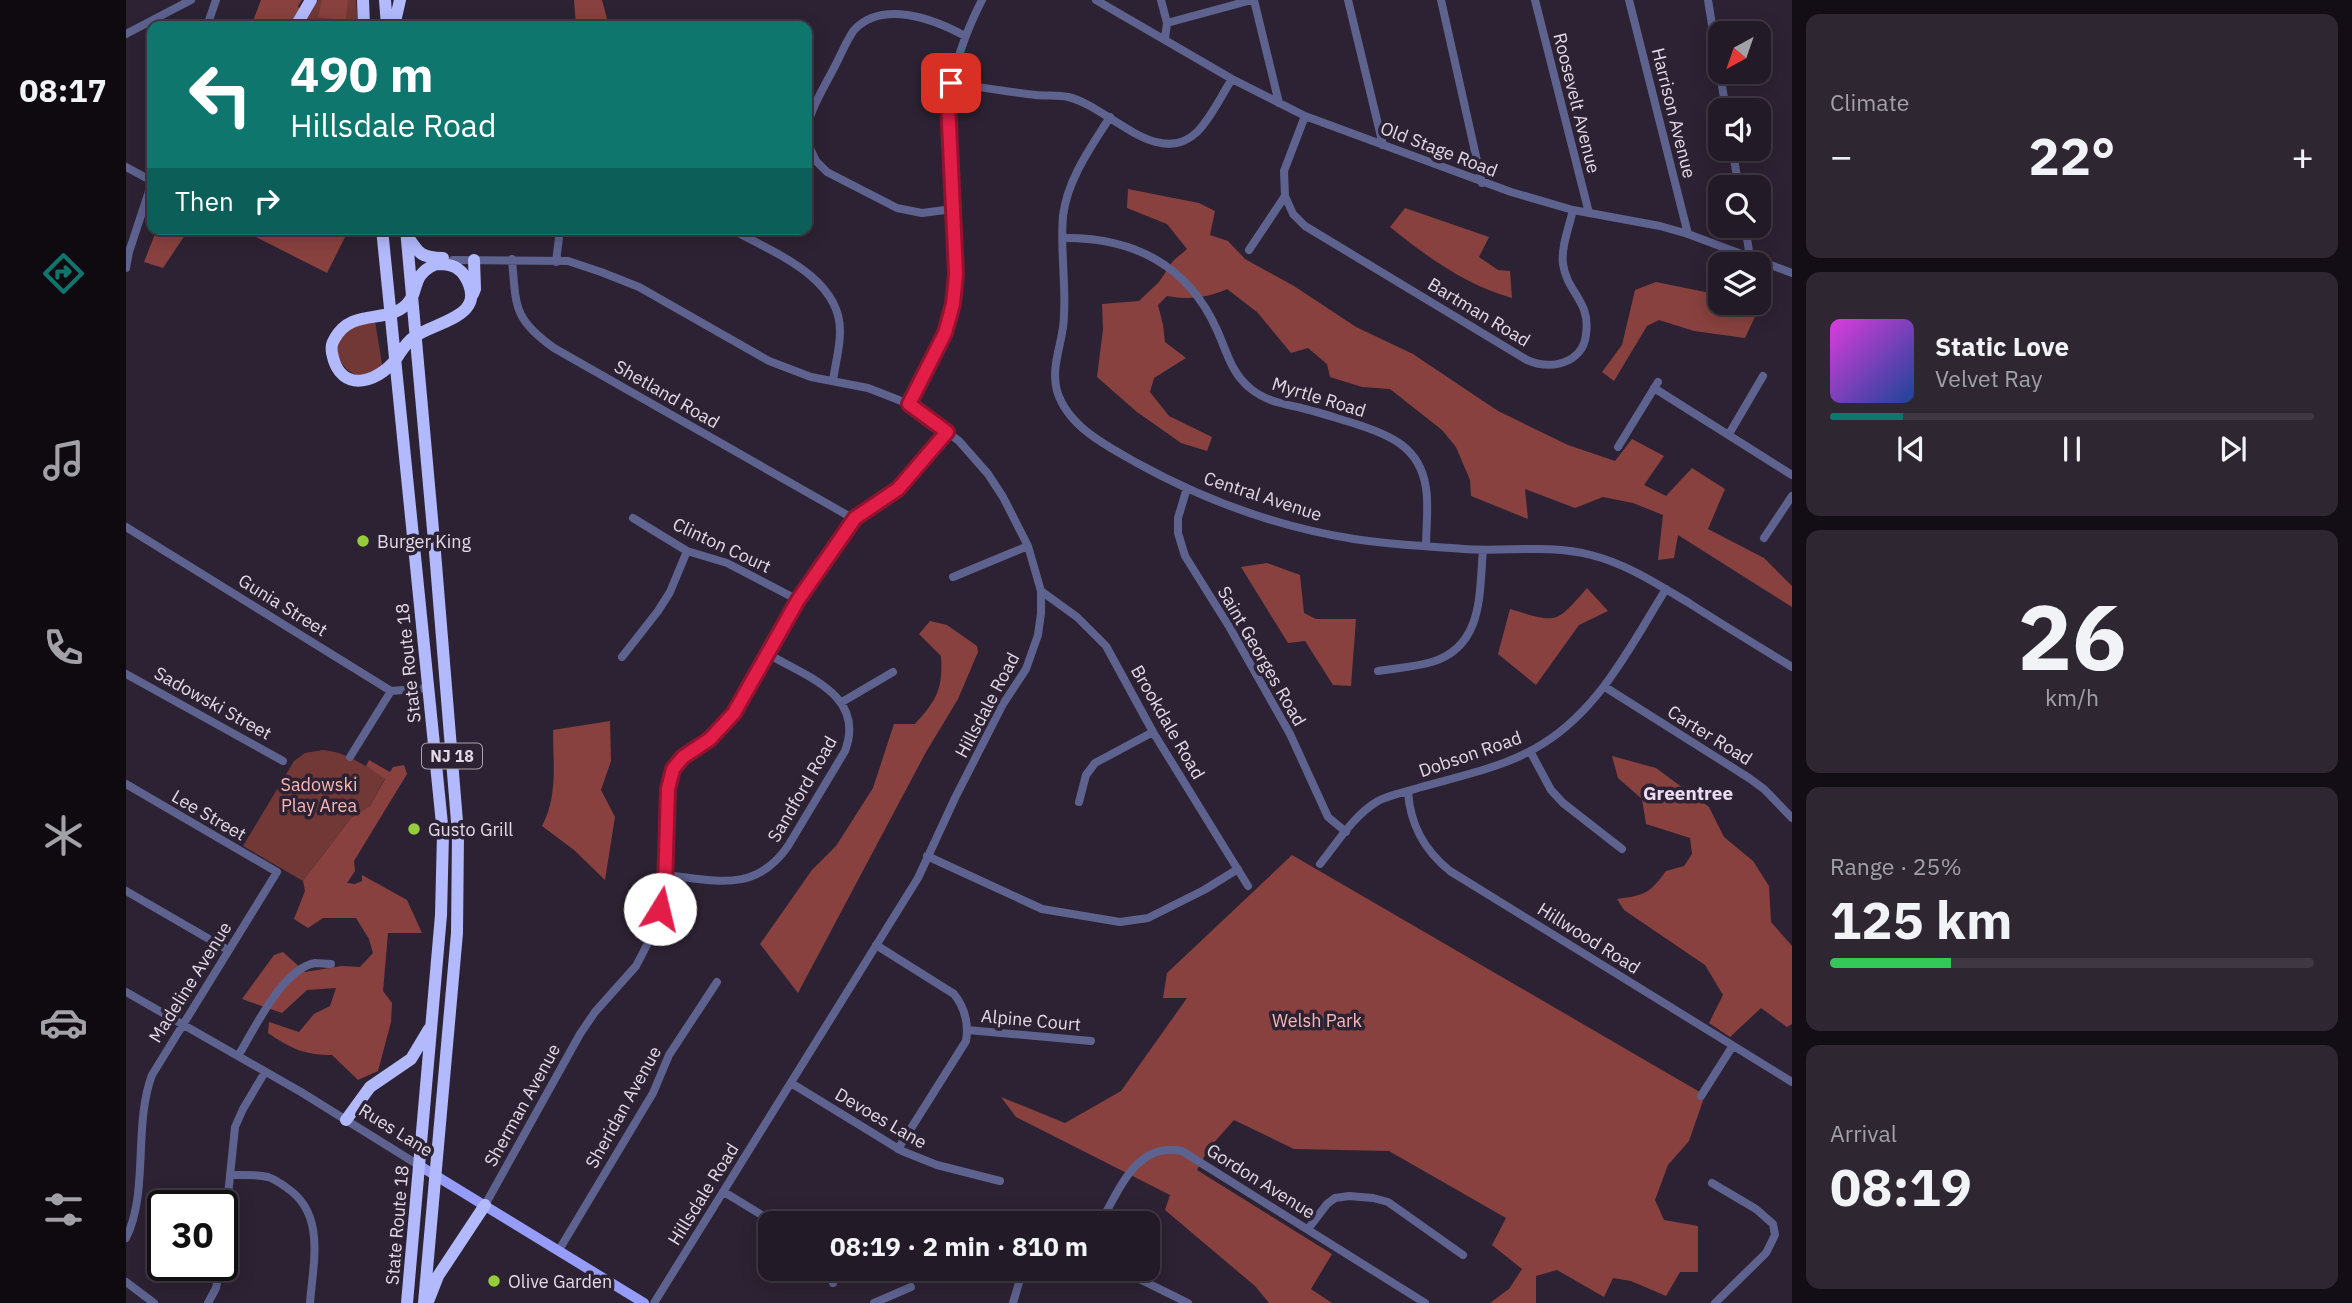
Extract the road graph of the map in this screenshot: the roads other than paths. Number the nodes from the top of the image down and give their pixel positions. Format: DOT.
graph roads {
  1 [pos="191,0"];
  2 [pos="216,0"];
  3 [pos="311,0"];
  4 [pos="363,0"];
  5 [pos="385,0"];
  6 [pos="400,0"];
  7 [pos="982,0"];
  8 [pos="1096,0"];
  9 [pos="1161,0"];
  10 [pos="1253,0"];
  11 [pos="1348,0"];
  12 [pos="1441,0"];
  13 [pos="1535,0"];
  14 [pos="1629,0"];
  15 [pos="1708,0"];
  16 [pos="151,21"];
  17 [pos="209,21"];
  18 [pos="299,21"];
  19 [pos="365,21"];
  20 [pos="387,21"];
  21 [pos="395,21"];
  22 [pos="147,23"];
  23 [pos="1167,23"];
  24 [pos="126,34"];
  25 [pos="965,36"];
  26 [pos="1165,39"];
  27 [pos="1232,79"];
  28 [pos="951,83"];
  29 [pos="1724,98"];
  30 [pos="1279,103"];
  31 [pos="812,115"];
  32 [pos="1305,116"];
  33 [pos="1110,117"];
  34 [pos="1383,145"];
  35 [pos="812,153"];
  36 [pos="126,167"];
  37 [pos="147,179"];
  38 [pos="1482,183"];
  39 [pos="1285,196"];
  40 [pos="147,197"];
  41 [pos="953,209"];
  42 [pos="1573,210"];
  43 [pos="1589,213"];
  44 [pos="1688,234"];
  45 [pos="383,235"];
  46 [pos="406,235"];
  47 [pos="408,235"];
  48 [pos="559,235"];
  49 [pos="742,235"];
  50 [pos="1063,238"];
  51 [pos="1249,250"];
  52 [pos="1737,252"];
  53 [pos="512,259"];
  54 [pos="474,260"];
  55 [pos="451,262"];
  56 [pos="556,262"];
  57 [pos="1771,265"];
  58 [pos="126,268"];
  59 [pos="1792,273"];
  60 [pos="412,295"];
  61 [pos="472,297"];
  62 [pos="392,312"];
  63 [pos="416,335"];
  64 [pos="396,360"];
  65 [pos="1763,376"];
  66 [pos="833,381"];
  67 [pos="909,404"];
  68 [pos="947,432"];
  69 [pos="1729,434"];
  70 [pos="1618,447"];
  71 [pos="1792,475"];
  72 [pos="1187,488"];
  73 [pos="1792,496"];
  74 [pos="633,518"];
  75 [pos="855,519"];
  76 [pos="126,527"];
  77 [pos="1764,538"];
  78 [pos="1028,546"];
  79 [pos="1426,546"];
  80 [pos="1483,550"];
  81 [pos="687,551"];
  82 [pos="953,577"];
  83 [pos="1666,589"];
  84 [pos="1041,591"];
  85 [pos="798,600"];
  86 [pos="768,654"];
  87 [pos="622,657"];
  88 [pos="1791,665"];
  89 [pos="1378,671"];
  90 [pos="893,673"];
  91 [pos="126,674"];
  92 [pos="1605,687"];
  93 [pos="428,688"];
  94 [pos="391,691"];
  95 [pos="842,702"];
  96 [pos="1153,732"];
  97 [pos="1530,751"];
  98 [pos="350,757"];
  99 [pos="283,761"];
  100 [pos="126,785"];
  101 [pos="1408,791"];
  102 [pos="1079,802"];
  103 [pos="1792,818"];
  104 [pos="1346,832"];
  105 [pos="1622,849"];
  106 [pos="927,856"];
  107 [pos="1320,864"];
  108 [pos="1238,869"];
  109 [pos="277,872"];
  110 [pos="665,875"];
  111 [pos="1248,887"];
  112 [pos="126,891"];
  113 [pos="876,945"];
  114 [pos="228,950"];
  115 [pos="331,964"];
  116 [pos="717,982"];
  117 [pos="126,992"];
  118 [pos="434,997"];
  119 [pos="182,1024"];
  120 [pos="967,1030"];
  121 [pos="1091,1041"];
  122 [pos="1732,1047"];
  123 [pos="238,1056"];
  124 [pos="265,1072"];
  125 [pos="1792,1082"];
  126 [pos="791,1083"];
  127 [pos="1700,1096"];
  128 [pos="346,1120"];
  129 [pos="898,1149"];
  130 [pos="420,1166"];
  131 [pos="230,1174"];
  132 [pos="437,1176"];
  133 [pos="1000,1181"];
  134 [pos="1712,1184"];
  135 [pos="228,1190"];
  136 [pos="723,1192"];
  137 [pos="485,1205"];
  138 [pos="1107,1211"];
  139 [pos="758,1213"];
  140 [pos="1308,1229"];
  141 [pos="126,1238"];
  142 [pos="559,1250"];
  143 [pos="1462,1255"];
  144 [pos="218,1281"];
  145 [pos="1019,1281"];
  146 [pos="1143,1281"];
  147 [pos="126,1282"];
  148 [pos="911,1286"];
  149 [pos="154,1303"];
  150 [pos="208,1303"];
  151 [pos="310,1303"];
  152 [pos="407,1303"];
  153 [pos="426,1303"];
  154 [pos="644,1303"];
  155 [pos="654,1303"];
  156 [pos="874,1303"];
  157 [pos="1013,1303"];
  158 [pos="1188,1303"];
  159 [pos="1425,1303"];
  160 [pos="1715,1303"];
  1 -- 16 [label="street"];
  2 -- 17 [label="street"];
  3 -- 18 [label="highway"];
  4 -- 19 [label="highway"];
  5 -- 20 [label="highway"];
  6 -- 21 [label="highway"];
  7 -- 25 [label="street"];
  8 -- 26 [label="street, Old Stage Road"];
  9 -- 23 [label="street"];
  10 -- 23 [label="street"];
  10 -- 30 [label="street"];
  11 -- 34 [label="street"];
  12 -- 38 [label="street"];
  13 -- 43 [label="street, Roosevelt Avenue"];
  14 -- 44 [label="street, Harrison Avenue"];
  15 -- 29 [label="street"];
  22 -- 24 [label="street"];
  23 -- 26 [label="street"];
  25 -- 28 [label="street"];
  25 -- 31 [label="street"];
  26 -- 27 [label="street, Old Stage Road"];
  27 -- 30 [label="street, Old Stage Road"];
  27 -- 33 [label="street"];
  28 -- 33 [label="street"];
  28 -- 41 [label="street"];
  30 -- 32 [label="street, Old Stage Road"];
  32 -- 34 [label="street, Old Stage Road"];
  32 -- 39 [label="street"];
  33 -- 50 [label="street, Central Avenue"];
  34 -- 38 [label="street, Old Stage Road"];
  35 -- 41 [label="street"];
  36 -- 37 [label="street"];
  38 -- 42 [label="street, Old Stage Road"];
  39 -- 42 [label="street, Bartman Road"];
  39 -- 51 [label="street"];
  40 -- 58 [label="street"];
  41 -- 67 [label="street"];
  42 -- 43 [label="street, Old Stage Road"];
  43 -- 44 [label="street, Old Stage Road"];
  44 -- 52 [label="street, Old Stage Road"];
  45 -- 62 [label="highway, State Route 18 / NJ 18"];
  46 -- 60 [label="highway, State Route 18 / NJ 18"];
  47 -- 55 [label="highway"];
  48 -- 56 [label="street"];
  49 -- 66 [label="street"];
  50 -- 72 [label="street, Central Avenue"];
  50 -- 79 [label="street, Myrtle Road"];
  53 -- 54 [label="street, Hillsdale Road"];
  53 -- 56 [label="street, Hillsdale Road"];
  53 -- 75 [label="street, Shetland Road"];
  54 -- 55 [label="street, Hillsdale Road"];
  54 -- 61 [label="highway"];
  55 -- 60 [label="highway"];
  55 -- 61 [label="highway"];
  56 -- 66 [label="street, Hillsdale Road"];
  57 -- 59 [label="street, Old Stage Road"];
  60 -- 62 [label="highway"];
  60 -- 63 [label="highway, State Route 18 / NJ 18"];
  61 -- 63 [label="highway"];
  62 -- 64 [label="highway, State Route 18 / NJ 18"];
  62 -- 64 [label="highway"];
  63 -- 64 [label="highway"];
  63 -- 132 [label="highway, State Route 18 / NJ 18"];
  64 -- 93 [label="highway, State Route 18 / NJ 18"];
  65 -- 69 [label="street"];
  66 -- 67 [label="street, Hillsdale Road"];
  67 -- 68 [label="street, Hillsdale Road"];
  68 -- 75 [label="street, Sherman Avenue"];
  68 -- 78 [label="street, Hillsdale Road"];
  69 -- 70 [label="street"];
  69 -- 71 [label="street"];
  72 -- 79 [label="street, Central Avenue"];
  72 -- 104 [label="street, Saint Georges Road"];
  73 -- 77 [label="street"];
  74 -- 81 [label="street, Clinton Court"];
  75 -- 85 [label="street, Sherman Avenue"];
  76 -- 94 [label="street, Gunia Street"];
  78 -- 82 [label="street"];
  78 -- 84 [label="street, Hillsdale Road"];
  79 -- 80 [label="street, Central Avenue"];
  80 -- 83 [label="street, Central Avenue"];
  80 -- 89 [label="street"];
  81 -- 85 [label="street, Clinton Court"];
  81 -- 87 [label="street"];
  83 -- 88 [label="street, Central Avenue"];
  83 -- 92 [label="street, Dobson Road"];
  84 -- 96 [label="street, Brookdale Road"];
  84 -- 106 [label="street, Hillsdale Road"];
  85 -- 86 [label="street, Sherman Avenue"];
  86 -- 95 [label="street"];
  86 -- 110 [label="street, Sherman Avenue"];
  90 -- 95 [label="street"];
  91 -- 99 [label="street, Sadowski Street"];
  92 -- 97 [label="street, Dobson Road"];
  92 -- 103 [label="street, Carter Road"];
  93 -- 94 [label="street"];
  93 -- 118 [label="highway, State Route 18 / NJ 18"];
  94 -- 98 [label="street"];
  95 -- 110 [label="street, Sandford Road"];
  96 -- 102 [label="street"];
  96 -- 108 [label="street, Brookdale Road"];
  97 -- 101 [label="street, Dobson Road"];
  97 -- 105 [label="street"];
  100 -- 109 [label="street, Lee Street"];
  101 -- 104 [label="street, Dobson Road"];
  101 -- 122 [label="street, Hillwood Road"];
  104 -- 107 [label="street, Dobson Road"];
  106 -- 108 [label="street"];
  106 -- 113 [label="street, Hillsdale Road"];
  108 -- 111 [label="street, Brookdale Road"];
  109 -- 114 [label="street, Madeline Avenue"];
  110 -- 137 [label="street, Sherman Avenue"];
  112 -- 114 [label="street"];
  113 -- 120 [label="street"];
  113 -- 126 [label="street, Hillsdale Road"];
  114 -- 119 [label="street, Madeline Avenue"];
  115 -- 123 [label="street"];
  116 -- 142 [label="street, Sheridan Avenue"];
  117 -- 119 [label="street, Rues Lane"];
  118 -- 128 [label="highway"];
  118 -- 130 [label="highway, State Route 18 / NJ 18"];
  119 -- 123 [label="street, Rues Lane"];
  119 -- 141 [label="street, Madeline Avenue"];
  120 -- 121 [label="street, Alpine Court"];
  120 -- 129 [label="street"];
  122 -- 125 [label="street, Hillwood Road"];
  122 -- 127 [label="street"];
  123 -- 124 [label="street, Rues Lane"];
  124 -- 128 [label="street, Rues Lane"];
  124 -- 131 [label="street"];
  126 -- 129 [label="street, Devoes Lane"];
  126 -- 136 [label="street, Hillsdale Road"];
  128 -- 130 [label="street, Rues Lane"];
  129 -- 133 [label="street, Devoes Lane"];
  130 -- 132 [label="main road, Rues Lane"];
  130 -- 152 [label="highway, State Route 18 / NJ 18"];
  131 -- 135 [label="street"];
  131 -- 151 [label="street"];
  132 -- 137 [label="main road, Rues Lane"];
  132 -- 153 [label="highway, State Route 18 / NJ 18"];
  134 -- 160 [label="street"];
  136 -- 139 [label="street"];
  136 -- 155 [label="street, Hillsdale Road"];
  137 -- 142 [label="main road, Rues Lane"];
  137 -- 153 [label="highway"];
  138 -- 140 [label="street, Gordon Avenue"];
  140 -- 143 [label="street"];
  140 -- 159 [label="street, Gordon Avenue"];
  142 -- 154 [label="main road, Rues Lane"];
  144 -- 150 [label="street"];
  145 -- 157 [label="street"];
  146 -- 158 [label="street"];
  147 -- 149 [label="street"];
  148 -- 156 [label="street"];
}
